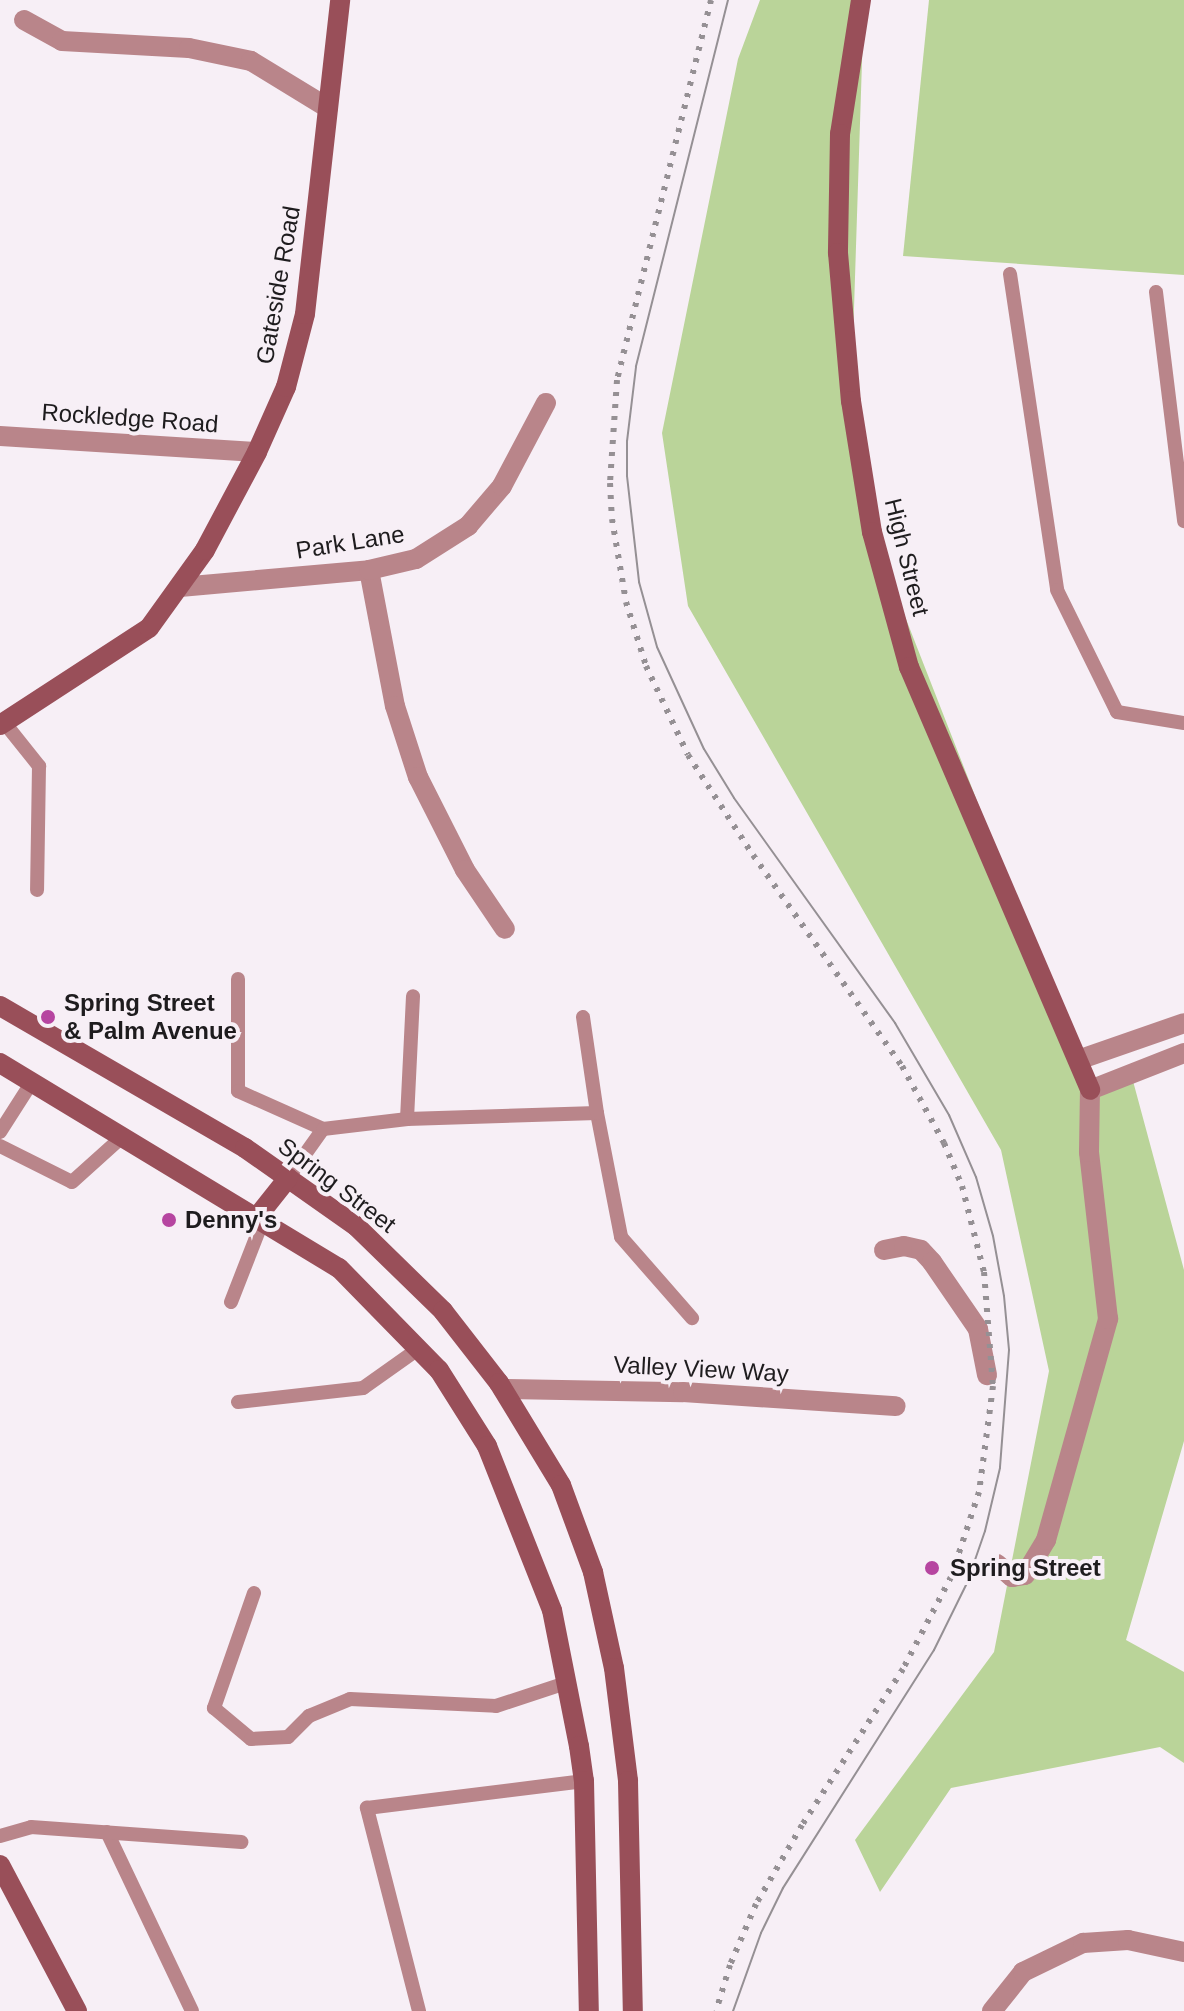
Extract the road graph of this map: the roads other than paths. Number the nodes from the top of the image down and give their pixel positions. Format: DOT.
graph roads {
  1 [pos="340,0"];
  2 [pos="861,0"];
  3 [pos="24,20"];
  4 [pos="328,108"];
  5 [pos="1010,274"];
  6 [pos="1156,292"];
  7 [pos="546,403"];
  8 [pos="0,436"];
  9 [pos="257,452"];
  10 [pos="1184,521"];
  11 [pos="369,570"];
  12 [pos="180,587"];
  13 [pos="1,722"];
  14 [pos="1184,723"];
  15 [pos="37,890"];
  16 [pos="505,929"];
  17 [pos="238,979"];
  18 [pos="413,996"];
  19 [pos="0,1006"];
  20 [pos="583,1017"];
  21 [pos="1184,1023"];
  22 [pos="1184,1053"];
  23 [pos="1078,1060"];
  24 [pos="0,1063"];
  25 [pos="32,1082"];
  26 [pos="1090,1090"];
  27 [pos="597,1113"];
  28 [pos="407,1119"];
  29 [pos="323,1129"];
  30 [pos="0,1132"];
  31 [pos="123,1136"];
  32 [pos="0,1146"];
  33 [pos="288,1178"];
  34 [pos="260,1219"];
  35 [pos="884,1250"];
  36 [pos="231,1302"];
  37 [pos="692,1318"];
  38 [pos="418,1349"];
  39 [pos="987,1375"];
  40 [pos="503,1389"];
  41 [pos="238,1402"];
  42 [pos="896,1406"];
  43 [pos="997,1564"];
  44 [pos="254,1593"];
  45 [pos="566,1683"];
  46 [pos="584,1781"];
  47 [pos="107,1832"];
  48 [pos="0,1836"];
  49 [pos="241,1842"];
  50 [pos="0,1865"];
  51 [pos="1184,1952"];
  52 [pos="77,2011"];
  53 [pos="192,2011"];
  54 [pos="419,2011"];
  55 [pos="589,2011"];
  56 [pos="633,2011"];
  57 [pos="992,2011"];
  1 -- 4 [label="main road, Gateside Road"];
  2 -- 23 [label="main road, High Street"];
  3 -- 4 [label="street"];
  4 -- 9 [label="main road, Gateside Road"];
  5 -- 14 [label="lane"];
  6 -- 10 [label="lane"];
  7 -- 11 [label="street, Park Lane"];
  8 -- 9 [label="street, Rockledge Road"];
  9 -- 12 [label="main road, Gateside Road"];
  11 -- 12 [label="street, Park Lane"];
  11 -- 16 [label="street"];
  12 -- 13 [label="main road, Gateside Road"];
  13 -- 15 [label="lane"];
  17 -- 29 [label="lane"];
  18 -- 28 [label="lane"];
  19 -- 33 [label="main road, Spring Street"];
  20 -- 27 [label="lane"];
  21 -- 23 [label="street"];
  22 -- 26 [label="street"];
  23 -- 26 [label="main road, High Street"];
  24 -- 25 [label="main road"];
  25 -- 30 [label="lane"];
  25 -- 31 [label="main road"];
  26 -- 43 [label="street"];
  27 -- 28 [label="lane"];
  27 -- 37 [label="lane"];
  28 -- 29 [label="lane"];
  29 -- 33 [label="lane"];
  31 -- 32 [label="lane"];
  31 -- 34 [label="main road"];
  33 -- 34 [label="main road"];
  33 -- 40 [label="main road, Spring Street"];
  34 -- 36 [label="lane"];
  34 -- 38 [label="main road"];
  35 -- 39 [label="street"];
  38 -- 41 [label="lane"];
  38 -- 45 [label="main road"];
  40 -- 42 [label="street, Valley View Way"];
  40 -- 56 [label="main road, Spring Street"];
  44 -- 45 [label="lane"];
  45 -- 46 [label="main road"];
  46 -- 54 [label="lane"];
  46 -- 55 [label="main road"];
  47 -- 48 [label="lane"];
  47 -- 49 [label="lane"];
  47 -- 53 [label="lane"];
  50 -- 52 [label="main road"];
  51 -- 57 [label="street"];
}
